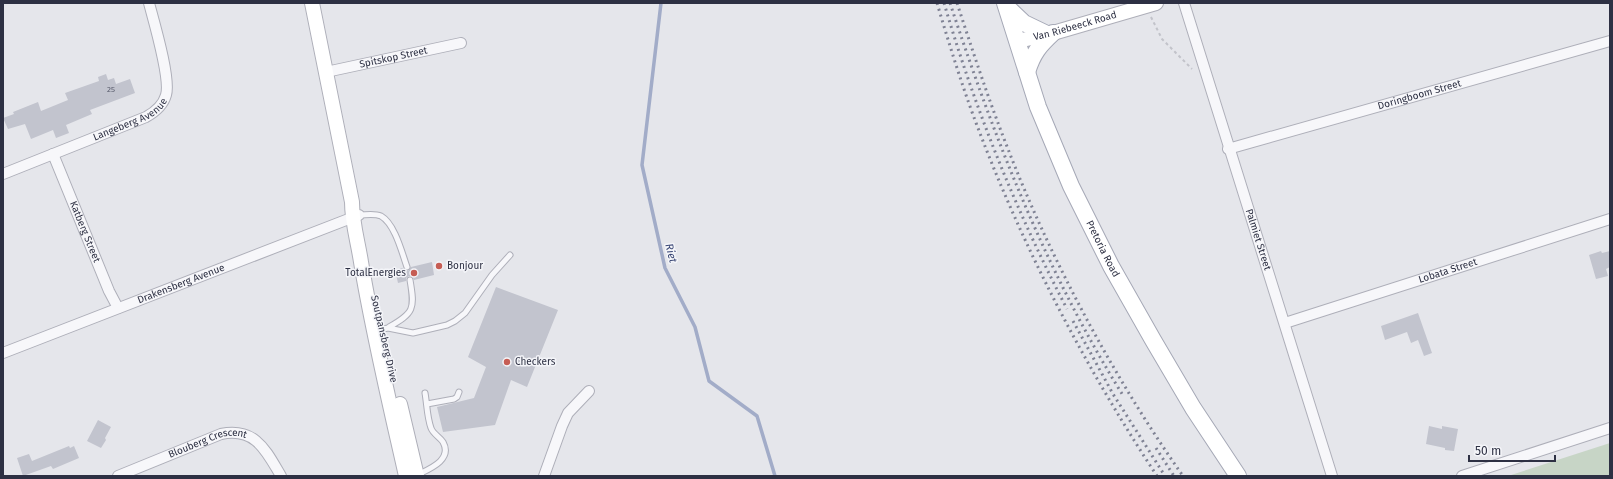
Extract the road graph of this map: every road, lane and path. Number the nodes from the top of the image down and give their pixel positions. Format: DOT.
graph roads {
  1 [pos="150,3"];
  2 [pos="312,3"];
  3 [pos="1184,3"];
  4 [pos="1005,4"];
  5 [pos="1151,4"];
  6 [pos="1051,34"];
  7 [pos="1018,41"];
  8 [pos="1610,41"];
  9 [pos="461,43"];
  10 [pos="1194,71"];
  11 [pos="326,72"];
  12 [pos="1027,72"];
  13 [pos="1228,149"];
  14 [pos="54,154"];
  15 [pos="3,174"];
  16 [pos="355,216"];
  17 [pos="1610,219"];
  18 [pos="510,255"];
  19 [pos="407,267"];
  20 [pos="410,280"];
  21 [pos="118,308"];
  22 [pos="1285,323"];
  23 [pos="381,329"];
  24 [pos="3,353"];
  25 [pos="589,391"];
  26 [pos="459,392"];
  27 [pos="425,393"];
  28 [pos="427,404"];
  29 [pos="1610,428"];
  30 [pos="118,476"];
  31 [pos="281,476"];
  32 [pos="414,476"];
  33 [pos="544,476"];
  34 [pos="1238,476"];
  35 [pos="1332,476"];
  36 [pos="1462,476"];
  1 -- 14 [label="street, Langeberg Avenue"];
  2 -- 11 [label="street, Soutpansberg Drive"];
  3 -- 13 [label="street, Palmiet Street"];
  4 -- 6 [label="main road"];
  4 -- 7 [label="main road, Pretoria Road"];
  5 -- 6 [label="street, Van Riebeeck Road"];
  5 -- 10 [label="path"];
  6 -- 7 [label="street, Van Riebeeck Road"];
  6 -- 12 [label="main road"];
  7 -- 12 [label="main road, Pretoria Road"];
  8 -- 13 [label="street, Doringboom Street"];
  9 -- 11 [label="street, Spitskop Street"];
  11 -- 16 [label="street, Soutpansberg Drive"];
  12 -- 34 [label="main road, Pretoria Road"];
  13 -- 22 [label="street, Palmiet Street"];
  14 -- 15 [label="street, Langeberg Avenue"];
  14 -- 21 [label="street, Katberg Street"];
  16 -- 19 [label="lane"];
  16 -- 21 [label="street, Drakensberg Avenue"];
  16 -- 23 [label="street, Soutpansberg Drive"];
  17 -- 22 [label="street, Lobata Street"];
  18 -- 23 [label="lane"];
  20 -- 23 [label="lane"];
  21 -- 24 [label="street, Drakensberg Avenue"];
  22 -- 35 [label="street, Palmiet Street"];
  23 -- 32 [label="street, Soutpansberg Drive"];
  25 -- 33 [label="street"];
  26 -- 28 [label="lane"];
  27 -- 28 [label="lane"];
  28 -- 32 [label="lane"];
  29 -- 36 [label="street"];
  30 -- 31 [label="street, Blouberg Crescent"];
}
